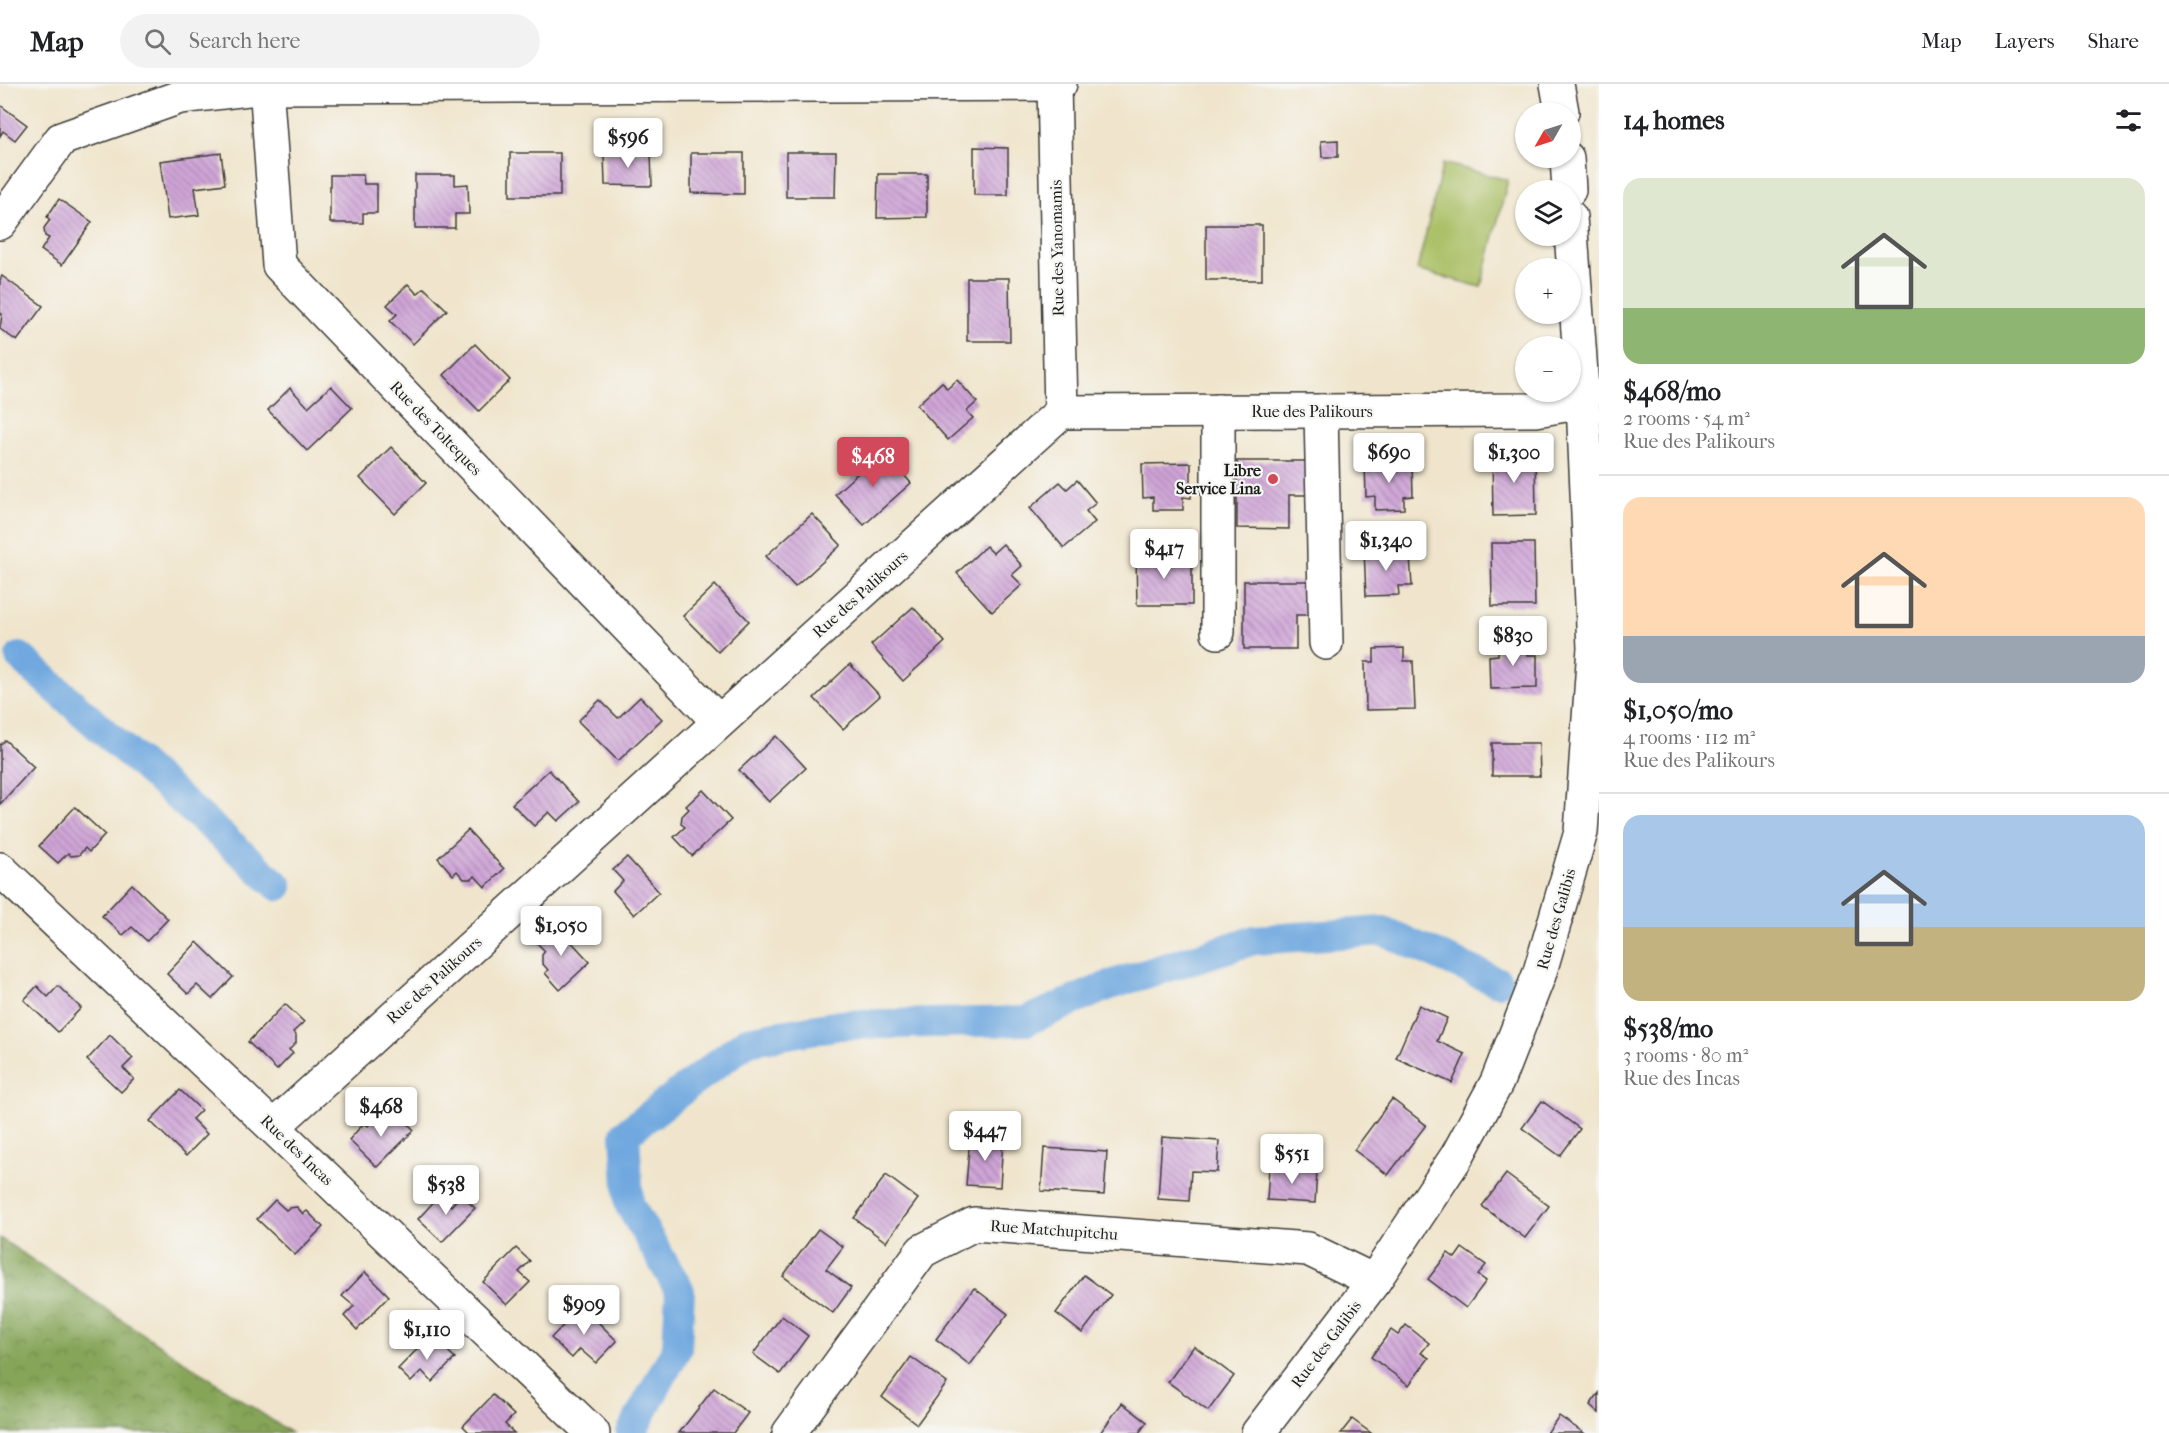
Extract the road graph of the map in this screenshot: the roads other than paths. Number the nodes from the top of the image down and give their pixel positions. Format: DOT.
graph roads {
  1 [pos="1054,84"];
  2 [pos="1060,84"];
  3 [pos="1557,84"];
  4 [pos="266,86"];
  5 [pos="1561,102"];
  6 [pos="0,223"];
  7 [pos="1572,246"];
  8 [pos="1583,402"];
  9 [pos="1218,411"];
  10 [pos="1321,411"];
  11 [pos="1061,412"];
  12 [pos="1218,632"];
  13 [pos="1326,644"];
  14 [pos="719,722"];
  15 [pos="0,869"];
  16 [pos="273,1127"];
  17 [pos="1374,1281"];
  18 [pos="593,1433"];
  19 [pos="789,1433"];
  20 [pos="1258,1433"];
  1 -- 2 [label="street"];
  1 -- 4 [label="street"];
  1 -- 11 [label="street, Rue des Yanomamis"];
  3 -- 5 [label="street"];
  4 -- 6 [label="street"];
  4 -- 14 [label="street, Rue des Tolteques"];
  7 -- 8 [label="street, Rue des Galibis"];
  8 -- 10 [label="street, Rue des Palikours"];
  8 -- 17 [label="street, Rue des Galibis"];
  9 -- 10 [label="street, Rue des Palikours"];
  9 -- 11 [label="street, Rue des Palikours"];
  9 -- 12 [label="street"];
  10 -- 13 [label="street"];
  11 -- 14 [label="street, Rue des Palikours"];
  14 -- 16 [label="street, Rue des Palikours"];
  15 -- 16 [label="street, Rue des Incas"];
  16 -- 18 [label="street, Rue des Incas"];
  17 -- 19 [label="street, Rue Matchupitchu"];
  17 -- 20 [label="street, Rue des Galibis"];
}
